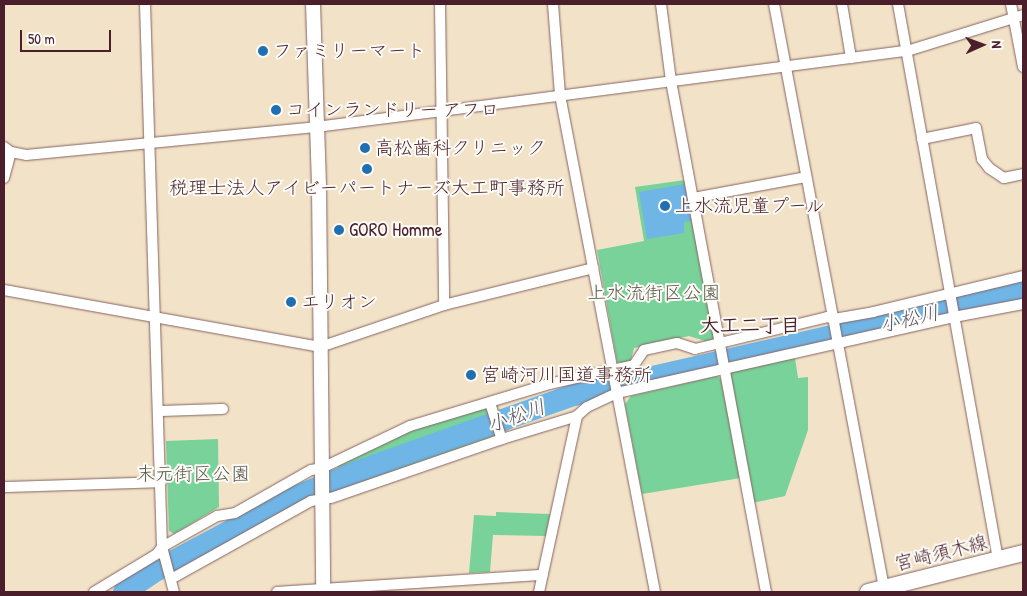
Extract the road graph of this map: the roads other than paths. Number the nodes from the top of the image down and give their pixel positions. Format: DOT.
graph roads {
  1 [pos="145,4"];
  2 [pos="314,4"];
  3 [pos="440,4"];
  4 [pos="553,4"];
  5 [pos="661,4"];
  6 [pos="774,4"];
  7 [pos="842,4"];
  8 [pos="898,4"];
  9 [pos="1011,4"];
  10 [pos="1018,16"];
  11 [pos="907,50"];
  12 [pos="851,58"];
  13 [pos="787,66"];
  14 [pos="1023,67"];
  15 [pos="671,81"];
  16 [pos="560,95"];
  17 [pos="442,111"];
  18 [pos="316,127"];
  19 [pos="922,139"];
  20 [pos="150,143"];
  21 [pos="7,149"];
  22 [pos="1023,174"];
  23 [pos="806,177"];
  24 [pos="4,178"];
  25 [pos="694,198"];
  26 [pos="593,268"];
  27 [pos="1023,276"];
  28 [pos="4,290"];
  29 [pos="950,293"];
  30 [pos="1023,304"];
  31 [pos="444,305"];
  32 [pos="954,317"];
  33 [pos="156,318"];
  34 [pos="834,319"];
  35 [pos="719,343"];
  36 [pos="838,344"];
  37 [pos="320,347"];
  38 [pos="613,370"];
  39 [pos="724,370"];
  40 [pos="617,393"];
  41 [pos="490,403"];
  42 [pos="223,409"];
  43 [pos="159,411"];
  44 [pos="577,416"];
  45 [pos="502,439"];
  46 [pos="322,468"];
  47 [pos="161,482"];
  48 [pos="4,487"];
  49 [pos="323,497"];
  50 [pos="162,547"];
  51 [pos="1023,553"];
  52 [pos="998,559"];
  53 [pos="542,575"];
  54 [pos="171,579"];
  55 [pos="917,586"];
  56 [pos="876,590"];
  57 [pos="323,591"];
  58 [pos="94,592"];
  59 [pos="174,592"];
  60 [pos="277,592"];
  61 [pos="539,592"];
  62 [pos="655,592"];
  63 [pos="766,592"];
  1 -- 20 [label="street"];
  2 -- 18 [label="street"];
  3 -- 17 [label="street"];
  4 -- 16 [label="street"];
  5 -- 15 [label="street"];
  6 -- 13 [label="street"];
  7 -- 12 [label="street"];
  8 -- 11 [label="street"];
  9 -- 10 [label="street"];
  10 -- 11 [label="street"];
  10 -- 14 [label="street"];
  11 -- 12 [label="street"];
  11 -- 19 [label="street"];
  12 -- 13 [label="street"];
  13 -- 15 [label="street"];
  13 -- 23 [label="street"];
  15 -- 16 [label="street"];
  15 -- 25 [label="street"];
  16 -- 17 [label="street"];
  16 -- 26 [label="street"];
  17 -- 18 [label="street"];
  17 -- 31 [label="street"];
  18 -- 20 [label="street"];
  18 -- 37 [label="street"];
  19 -- 22 [label="street"];
  19 -- 29 [label="street"];
  20 -- 21 [label="street"];
  20 -- 33 [label="street"];
  21 -- 24 [label="street"];
  23 -- 25 [label="street"];
  23 -- 34 [label="street"];
  25 -- 35 [label="street"];
  26 -- 31 [label="street"];
  26 -- 38 [label="street"];
  27 -- 29 [label="street"];
  28 -- 33 [label="street"];
  29 -- 32 [label="street"];
  29 -- 34 [label="street"];
  30 -- 32 [label="street"];
  31 -- 37 [label="street"];
  32 -- 36 [label="street"];
  32 -- 52 [label="street"];
  33 -- 37 [label="street"];
  33 -- 43 [label="street"];
  34 -- 35 [label="street"];
  34 -- 36 [label="street"];
  35 -- 38 [label="street"];
  35 -- 39 [label="street"];
  36 -- 39 [label="street"];
  36 -- 56 [label="street"];
  37 -- 46 [label="street"];
  38 -- 40 [label="street"];
  38 -- 41 [label="street"];
  39 -- 40 [label="street"];
  39 -- 63 [label="street"];
  40 -- 44 [label="street"];
  40 -- 62 [label="street"];
  41 -- 45 [label="street"];
  41 -- 46 [label="street"];
  42 -- 43 [label="street"];
  43 -- 47 [label="street"];
  44 -- 45 [label="street"];
  44 -- 53 [label="street"];
  45 -- 49 [label="street"];
  46 -- 49 [label="street"];
  46 -- 50 [label="street"];
  47 -- 48 [label="street"];
  47 -- 50 [label="street"];
  49 -- 54 [label="street"];
  49 -- 57 [label="street"];
  50 -- 54 [label="street"];
  50 -- 58 [label="street"];
  51 -- 52 [label="main road, 宮崎須木線"];
  52 -- 55 [label="main road, 宮崎須木線"];
  53 -- 57 [label="street"];
  53 -- 61 [label="street"];
  54 -- 59 [label="street"];
  55 -- 56 [label="main road, 宮崎須木線"];
  57 -- 60 [label="street"];
}
